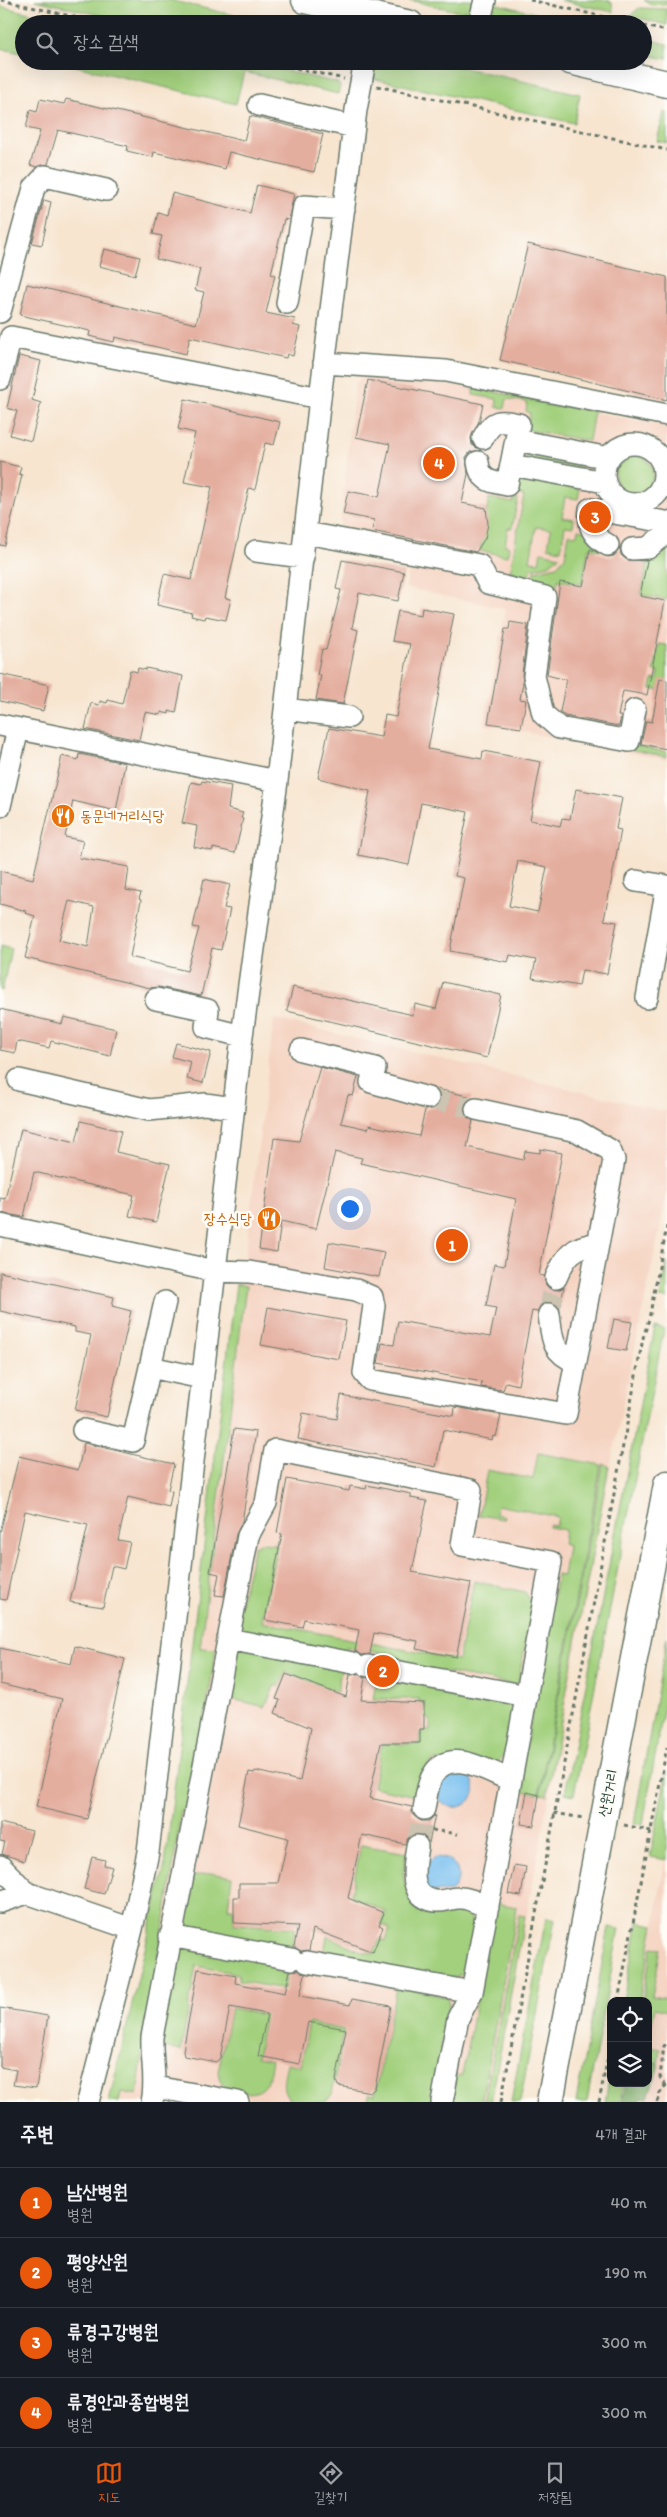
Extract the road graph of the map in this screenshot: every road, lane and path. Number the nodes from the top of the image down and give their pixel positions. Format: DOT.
graph roads {
  1 [pos="1,0"];
  2 [pos="305,0"];
  3 [pos="485,0"];
  4 [pos="530,0"];
  5 [pos="66,15"];
  6 [pos="356,15"];
  7 [pos="481,15"];
  8 [pos="596,15"];
  9 [pos="652,28"];
  10 [pos="667,31"];
  11 [pos="302,70"];
  12 [pos="363,70"];
  13 [pos="608,70"];
  14 [pos="361,83"];
  15 [pos="667,84"];
  16 [pos="259,105"];
  17 [pos="354,127"];
  18 [pos="667,150"];
  19 [pos="106,190"];
  20 [pos="344,209"];
  21 [pos="287,303"];
  22 [pos="0,314"];
  23 [pos="11,337"];
  24 [pos="324,363"];
  25 [pos="0,379"];
  26 [pos="320,398"];
  27 [pos="667,415"];
  28 [pos="483,438"];
  29 [pos="516,440"];
  30 [pos="609,458"];
  31 [pos="478,462"];
  32 [pos="511,465"];
  33 [pos="665,468"];
  34 [pos="605,482"];
  35 [pos="663,492"];
  36 [pos="628,509"];
  37 [pos="306,533"];
  38 [pos="666,535"];
  39 [pos="608,545"];
  40 [pos="632,549"];
  41 [pos="256,551"];
  42 [pos="303,557"];
  43 [pos="285,709"];
  44 [pos="635,710"];
  45 [pos="349,717"];
  46 [pos="9,727"];
  47 [pos="277,781"];
  48 [pos="0,806"];
  49 [pos="636,881"];
  50 [pos="667,886"];
  51 [pos="156,998"];
  52 [pos="647,998"];
  53 [pos="242,1036"];
  54 [pos="301,1050"];
  55 [pos="19,1080"];
  56 [pos="428,1098"];
  57 [pos="233,1108"];
  58 [pos="476,1109"];
  59 [pos="0,1225"];
  60 [pos="667,1226"];
  61 [pos="598,1244"];
  62 [pos="214,1271"];
  63 [pos="556,1278"];
  64 [pos="165,1302"];
  65 [pos="549,1314"];
  66 [pos="576,1362"];
  67 [pos="150,1367"];
  68 [pos="202,1378"];
  69 [pos="83,1430"];
  70 [pos="667,1484"];
  71 [pos="228,1639"];
  72 [pos="527,1696"];
  73 [pos="667,1746"];
  74 [pos="511,1780"];
  75 [pos="424,1809"];
  76 [pos="432,1830"];
  77 [pos="458,1834"];
  78 [pos="417,1846"];
  79 [pos="0,1866"];
  80 [pos="27,1894"];
  81 [pos="0,1902"];
  82 [pos="488,1907"];
  83 [pos="132,1929"];
  84 [pos="170,1936"];
  85 [pos="472,1992"];
  86 [pos="619,1997"];
  87 [pos="611,2042"];
  88 [pos="667,2043"];
  89 [pos="666,2085"];
  90 [pos="153,2095"];
  91 [pos="88,2102"];
  92 [pos="238,2102"];
  93 [pos="442,2102"];
  94 [pos="501,2102"];
  95 [pos="550,2102"];
  96 [pos="599,2102"];
  97 [pos="657,2102"];
  1 -- 5 [label="path"];
  2 -- 6 [label="main road"];
  3 -- 7 [label="street"];
  4 -- 8 [label="path"];
  9 -- 10 [label="path"];
  11 -- 14 [label="path"];
  12 -- 14 [label="street"];
  13 -- 15 [label="main road"];
  14 -- 17 [label="street"];
  14 -- 18 [label="path"];
  16 -- 17 [label="street"];
  17 -- 20 [label="street"];
  19 -- 22 [label="street"];
  20 -- 21 [label="street"];
  20 -- 24 [label="street"];
  22 -- 23 [label="street"];
  23 -- 25 [label="street"];
  23 -- 26 [label="street"];
  24 -- 26 [label="street"];
  24 -- 27 [label="street"];
  26 -- 37 [label="street"];
  28 -- 29 [label="street"];
  29 -- 30 [label="street"];
  29 -- 32 [label="street"];
  30 -- 33 [label="street"];
  30 -- 34 [label="street"];
  31 -- 32 [label="street"];
  32 -- 34 [label="street"];
  33 -- 35 [label="street"];
  34 -- 36 [label="street"];
  35 -- 36 [label="street"];
  36 -- 38 [label="street"];
  36 -- 39 [label="street"];
  37 -- 42 [label="street"];
  37 -- 44 [label="street"];
  38 -- 40 [label="street"];
  41 -- 42 [label="street"];
  42 -- 43 [label="street"];
  43 -- 45 [label="street"];
  43 -- 47 [label="street"];
  46 -- 47 [label="street"];
  46 -- 48 [label="street"];
  47 -- 53 [label="street"];
  49 -- 50 [label="street"];
  50 -- 52 [label="street"];
  51 -- 53 [label="street"];
  53 -- 57 [label="street"];
  54 -- 56 [label="street"];
  55 -- 57 [label="street"];
  57 -- 62 [label="street"];
  58 -- 61 [label="street"];
  59 -- 62 [label="street"];
  60 -- 94 [label="path"];
  61 -- 63 [label="street"];
  61 -- 66 [label="street"];
  62 -- 66 [label="street"];
  62 -- 68 [label="street"];
  64 -- 67 [label="street"];
  65 -- 66 [label="street"];
  67 -- 68 [label="street"];
  67 -- 69 [label="street"];
  68 -- 83 [label="street"];
  70 -- 95 [label="main road, 산원거리"];
  71 -- 72 [label="street"];
  71 -- 72 [label="street"];
  71 -- 84 [label="street"];
  72 -- 74 [label="street"];
  73 -- 86 [label="path"];
  74 -- 75 [label="street"];
  74 -- 82 [label="street"];
  76 -- 77 [label="path"];
  78 -- 82 [label="street"];
  79 -- 80 [label="street"];
  80 -- 81 [label="street"];
  80 -- 83 [label="street"];
  82 -- 85 [label="street"];
  83 -- 91 [label="street"];
  84 -- 85 [label="street"];
  84 -- 90 [label="street"];
  85 -- 93 [label="street"];
  87 -- 96 [label="path"];
  88 -- 89 [label="path"];
  89 -- 97 [label="path"];
  90 -- 92 [label="street"];
}
